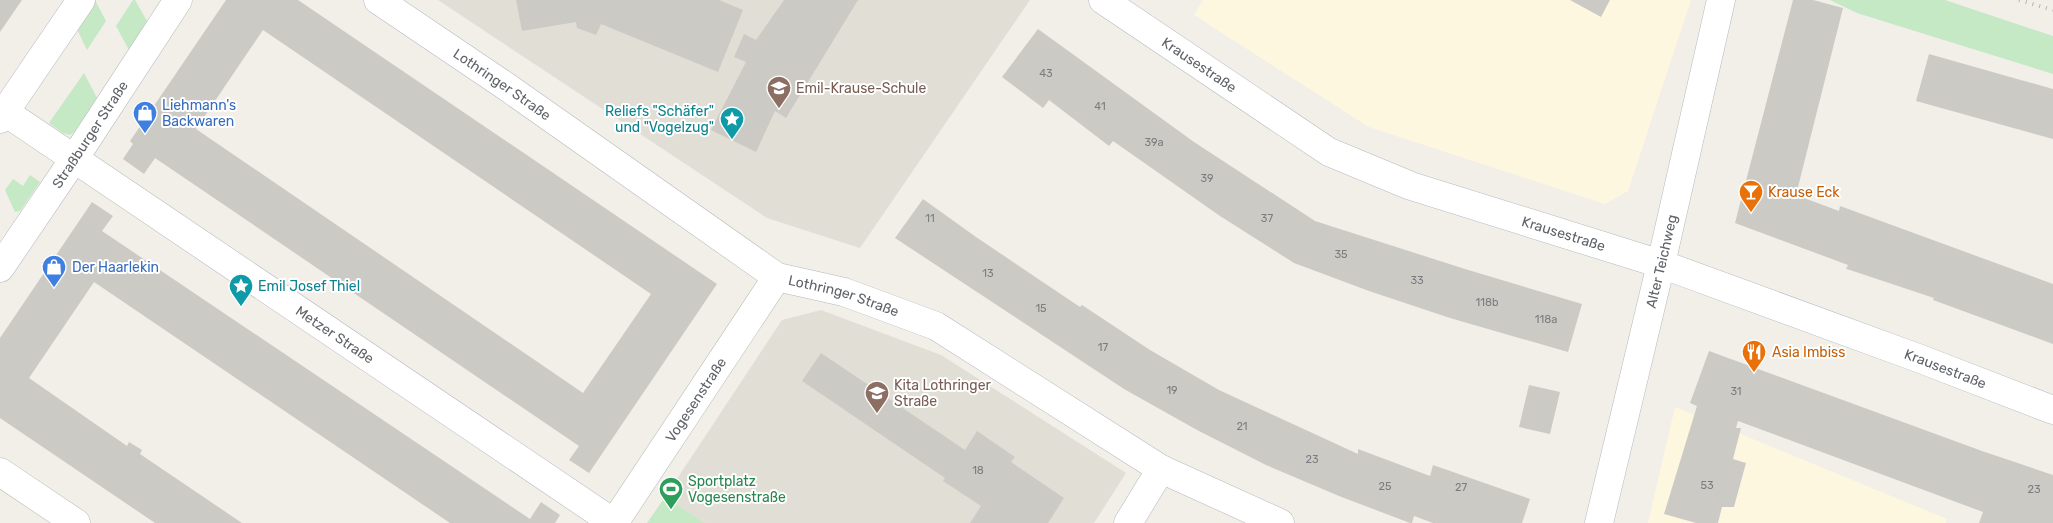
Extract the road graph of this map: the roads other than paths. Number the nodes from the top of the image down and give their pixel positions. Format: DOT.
graph roads {
  1 [pos="81,0"];
  2 [pos="178,0"];
  3 [pos="378,0"];
  4 [pos="1103,0"];
  5 [pos="1721,0"];
  6 [pos="2,116"];
  7 [pos="74,159"];
  8 [pos="1661,264"];
  9 [pos="0,268"];
  10 [pos="777,277"];
  11 [pos="2053,410"];
  12 [pos="1161,469"];
  13 [pos="0,472"];
  14 [pos="76,523"];
  15 [pos="614,523"];
  16 [pos="1128,523"];
  17 [pos="1280,523"];
  18 [pos="1599,523"];
  1 -- 6 [label="street"];
  2 -- 7 [label="street, Straßburger Straße"];
  3 -- 10 [label="street, Lothringer Straße"];
  4 -- 8 [label="street, Krausestraße"];
  5 -- 8 [label="street, Alter Teichweg"];
  6 -- 7 [label="street, Metzer Straße"];
  7 -- 9 [label="street, Straßburger Straße"];
  7 -- 15 [label="street, Metzer Straße"];
  8 -- 11 [label="street, Krausestraße"];
  8 -- 18 [label="street, Alter Teichweg"];
  10 -- 12 [label="street, Lothringer Straße"];
  10 -- 15 [label="street, Vogesenstraße"];
  12 -- 16 [label="street"];
  12 -- 17 [label="street, Lothringer Straße"];
  13 -- 14 [label="street"];
}
